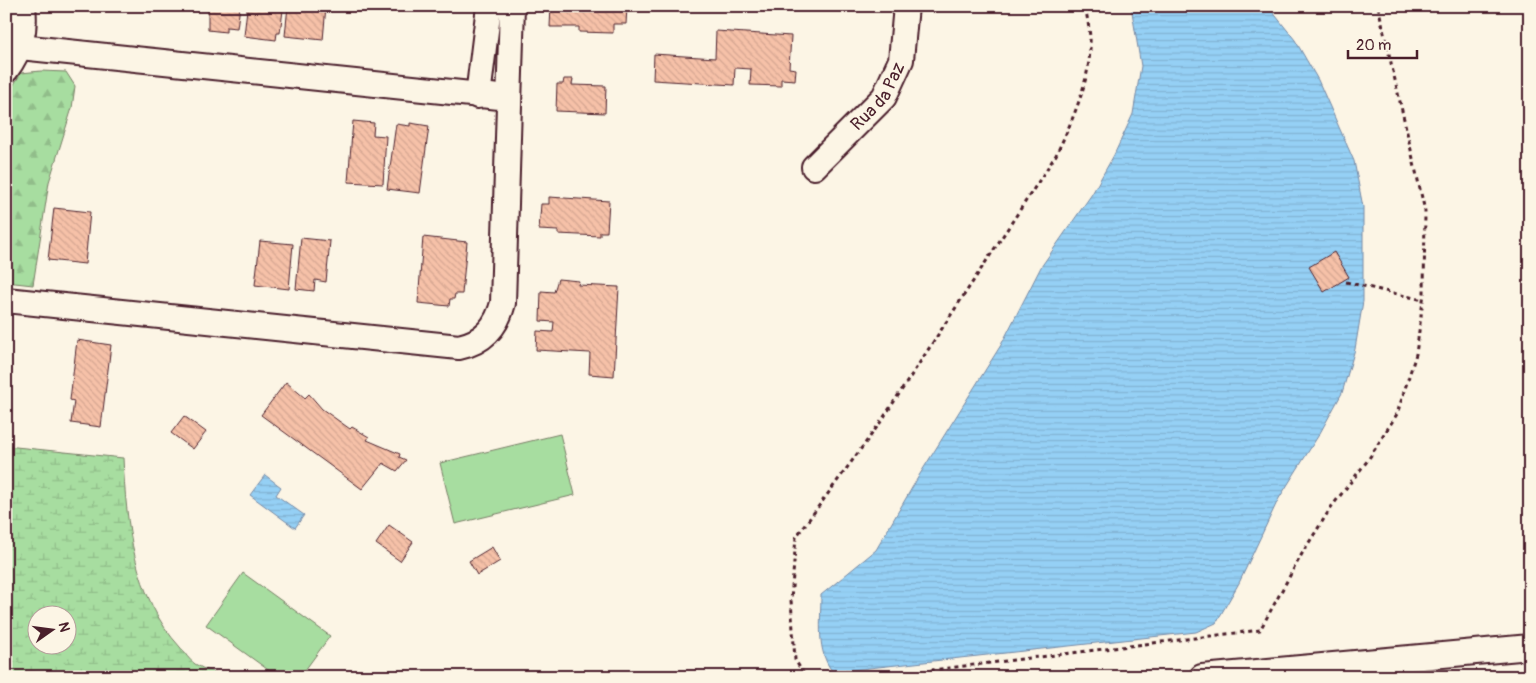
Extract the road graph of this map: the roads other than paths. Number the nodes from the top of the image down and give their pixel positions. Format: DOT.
graph roads {
  1 [pos="23,6"];
  2 [pos="489,6"];
  3 [pos="512,6"];
  4 [pos="906,6"];
  5 [pos="20,47"];
  6 [pos="6,70"];
  7 [pos="478,96"];
  8 [pos="509,98"];
  9 [pos="814,167"];
  10 [pos="6,300"];
  11 [pos="1530,647"];
  12 [pos="1202,677"];
  1 -- 5 [label="street"];
  2 -- 7 [label="street"];
  3 -- 8 [label="street"];
  4 -- 9 [label="street, Rua da Paz"];
  5 -- 6 [label="street"];
  5 -- 7 [label="street"];
  7 -- 8 [label="street"];
  8 -- 10 [label="street"];
  11 -- 12 [label="street"];
}
